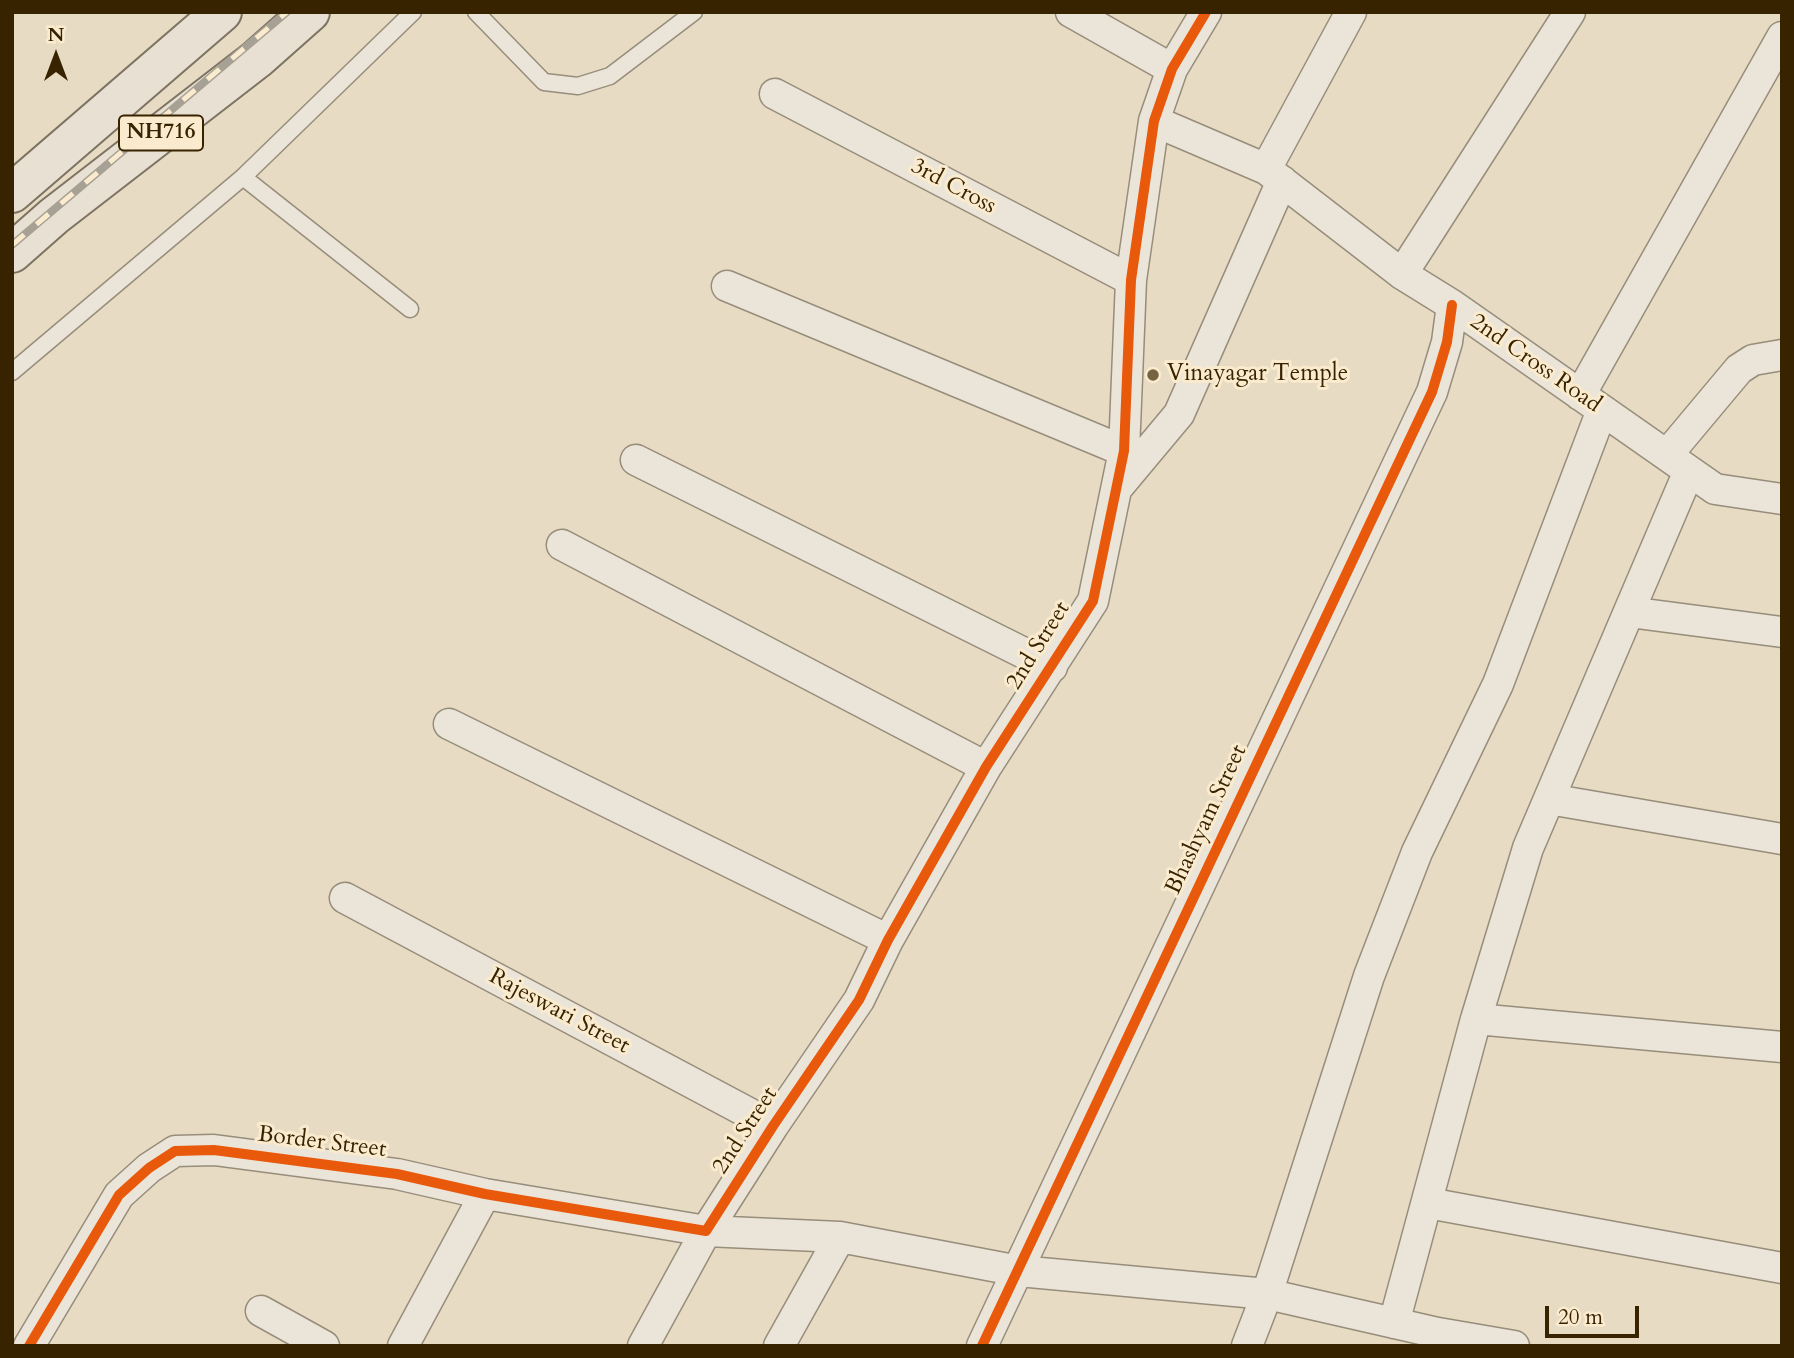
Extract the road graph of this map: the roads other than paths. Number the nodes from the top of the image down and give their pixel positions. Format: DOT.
graph roads {
  1 [pos="222,12"];
  2 [pos="310,12"];
  3 [pos="413,12"];
  4 [pos="476,12"];
  5 [pos="694,12"];
  6 [pos="1071,12"];
  7 [pos="1206,12"];
  8 [pos="1351,12"];
  9 [pos="1570,12"];
  10 [pos="1782,37"];
  11 [pos="1172,69"];
  12 [pos="775,94"];
  13 [pos="1154,121"];
  14 [pos="1274,175"];
  15 [pos="243,177"];
  16 [pos="12,192"];
  17 [pos="12,253"];
  18 [pos="1402,274"];
  19 [pos="1131,280"];
  20 [pos="727,286"];
  21 [pos="1452,305"];
  22 [pos="410,309"];
  23 [pos="1782,355"];
  24 [pos="12,372"];
  25 [pos="1591,402"];
  26 [pos="1124,451"];
  27 [pos="636,460"];
  28 [pos="1678,463"];
  29 [pos="1116,488"];
  30 [pos="1782,499"];
  31 [pos="562,545"];
  32 [pos="1629,612"];
  33 [pos="1782,632"];
  34 [pos="1052,667"];
  35 [pos="449,724"];
  36 [pos="986,767"];
  37 [pos="1549,799"];
  38 [pos="1782,839"];
  39 [pos="345,898"];
  40 [pos="888,940"];
  41 [pos="1476,1019"];
  42 [pos="1782,1047"];
  43 [pos="773,1126"];
  44 [pos="485,1194"];
  45 [pos="1428,1203"];
  46 [pos="706,1231"];
  47 [pos="840,1237"];
  48 [pos="1782,1268"];
  49 [pos="1018,1272"];
  50 [pos="1267,1294"];
  51 [pos="261,1311"];
  52 [pos="1394,1323"];
  53 [pos="1436,1339"];
  54 [pos="29,1346"];
  55 [pos="324,1346"];
  56 [pos="403,1346"];
  57 [pos="643,1346"];
  58 [pos="779,1346"];
  59 [pos="982,1346"];
  60 [pos="1247,1346"];
  61 [pos="1514,1346"];
  1 -- 16 [label="highway, NH716"];
  2 -- 17 [label="highway, NH716"];
  3 -- 15 [label="lane"];
  4 -- 5 [label="lane"];
  6 -- 11 [label="street"];
  7 -- 11 [label="street, 2nd Street"];
  8 -- 14 [label="street"];
  9 -- 18 [label="street"];
  10 -- 25 [label="street"];
  11 -- 13 [label="street, 2nd Street"];
  12 -- 19 [label="street, 3rd Cross"];
  13 -- 14 [label="street, 2nd Cross Road"];
  13 -- 19 [label="street, 2nd Street"];
  14 -- 18 [label="street, 2nd Cross Road"];
  14 -- 29 [label="street"];
  15 -- 22 [label="lane"];
  15 -- 24 [label="lane"];
  18 -- 21 [label="street, 2nd Cross Road"];
  19 -- 26 [label="street, 2nd Street"];
  20 -- 26 [label="street"];
  21 -- 25 [label="street, 2nd Cross Road"];
  21 -- 49 [label="street, Bhashyam Street"];
  23 -- 28 [label="street"];
  25 -- 28 [label="street, 2nd Cross Road"];
  25 -- 50 [label="street"];
  26 -- 29 [label="street, 2nd Street"];
  27 -- 34 [label="street"];
  28 -- 30 [label="street, 2nd Cross Road"];
  28 -- 32 [label="street"];
  29 -- 34 [label="street, 2nd Street"];
  31 -- 36 [label="street"];
  32 -- 33 [label="street"];
  32 -- 37 [label="street"];
  34 -- 36 [label="street, 2nd Street"];
  35 -- 40 [label="street"];
  36 -- 40 [label="street, 2nd Street"];
  37 -- 38 [label="street"];
  37 -- 41 [label="street"];
  39 -- 43 [label="street, Rajeswari Street"];
  40 -- 43 [label="street, 2nd Street"];
  41 -- 42 [label="street"];
  41 -- 45 [label="street"];
  43 -- 46 [label="street, 2nd Street"];
  44 -- 46 [label="street, Border Street"];
  44 -- 54 [label="street, Border Street"];
  44 -- 56 [label="street"];
  45 -- 48 [label="street"];
  45 -- 52 [label="street"];
  46 -- 47 [label="street, Border Street"];
  46 -- 57 [label="street, 2nd Street"];
  47 -- 49 [label="street, Border Street"];
  47 -- 58 [label="street"];
  49 -- 50 [label="street, Border Street"];
  49 -- 59 [label="street, Bhashyam Street"];
  50 -- 52 [label="street, Border Street"];
  50 -- 60 [label="street"];
  51 -- 55 [label="street"];
  52 -- 53 [label="street, Border Street"];
  53 -- 61 [label="street, Border Street"];
}
